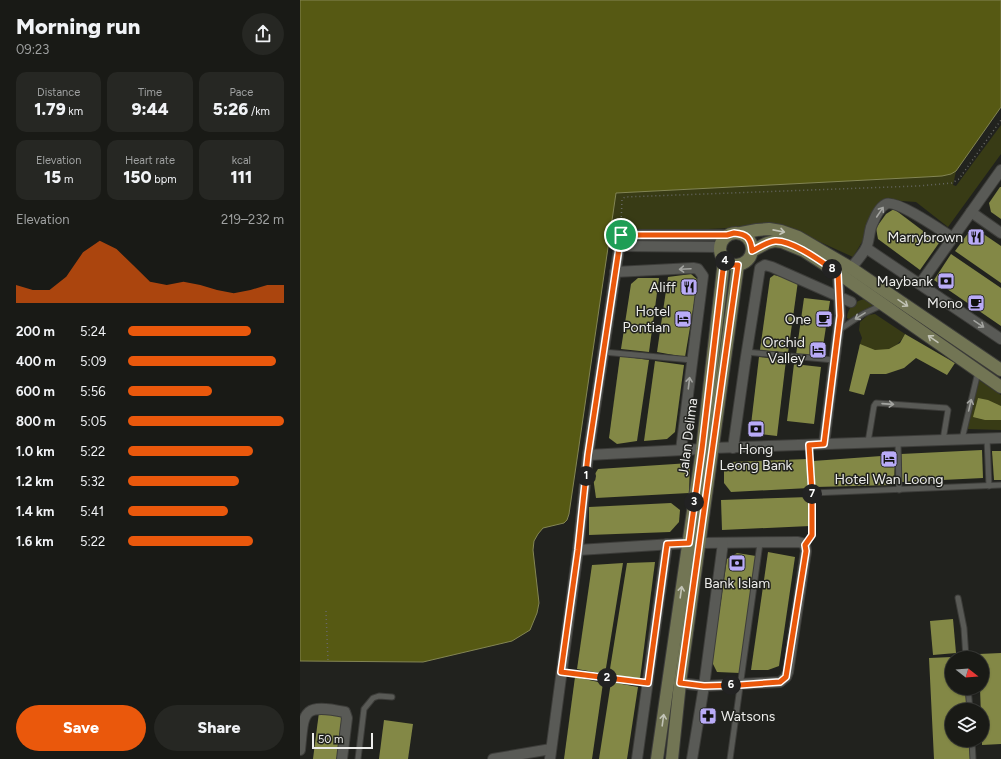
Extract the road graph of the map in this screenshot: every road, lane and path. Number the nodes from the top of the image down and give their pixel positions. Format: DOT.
graph roads {
  1 [pos="1001,120"];
  2 [pos="1001,170"];
  3 [pos="971,212"];
  4 [pos="741,233"];
  5 [pos="1001,233"];
  6 [pos="621,235"];
  7 [pos="727,235"];
  8 [pos="953,238"];
  9 [pos="619,246"];
  10 [pos="720,247"];
  11 [pos="866,248"];
  12 [pos="752,251"];
  13 [pos="724,261"];
  14 [pos="738,265"];
  15 [pos="851,268"];
  16 [pos="616,272"];
  17 [pos="838,273"];
  18 [pos="920,284"];
  19 [pos="868,294"];
  20 [pos="839,296"];
  21 [pos="851,302"];
  22 [pos="883,304"];
  23 [pos="840,316"];
  24 [pos="838,331"];
  25 [pos="1001,339"];
  26 [pos="603,352"];
  27 [pos="746,352"];
  28 [pos="692,360"];
  29 [pos="834,360"];
  30 [pos="1001,370"];
  31 [pos="978,371"];
  32 [pos="1000,385"];
  33 [pos="1001,438"];
  34 [pos="987,439"];
  35 [pos="943,440"];
  36 [pos="962,440"];
  37 [pos="868,442"];
  38 [pos="898,442"];
  39 [pos="824,444"];
  40 [pos="809,445"];
  41 [pos="733,448"];
  42 [pos="707,449"];
  43 [pos="681,450"];
  44 [pos="588,455"];
  45 [pos="1001,485"];
  46 [pos="989,486"];
  47 [pos="899,490"];
  48 [pos="812,493"];
  49 [pos="694,543"];
  50 [pos="723,543"];
  51 [pos="760,543"];
  52 [pos="667,544"];
  53 [pos="805,545"];
  54 [pos="578,550"];
  55 [pos="958,598"];
  56 [pos="326,611"];
  57 [pos="966,651"];
  58 [pos="328,661"];
  59 [pos="561,672"];
  60 [pos="648,683"];
  61 [pos="680,683"];
  62 [pos="740,685"];
  63 [pos="704,686"];
  64 [pos="392,697"];
  65 [pos="301,737"];
  66 [pos="972,747"];
  67 [pos="300,750"];
  68 [pos="551,754"];
  69 [pos="497,758"];
  70 [pos="342,759"];
  71 [pos="358,759"];
  72 [pos="637,759"];
  73 [pos="657,759"];
  74 [pos="670,759"];
  75 [pos="692,759"];
  76 [pos="730,759"];
  77 [pos="973,759"];
  1 -- 6 [label="path"];
  2 -- 3 [label="street"];
  3 -- 5 [label="street"];
  3 -- 8 [label="street"];
  4 -- 7 [label="street"];
  4 -- 12 [label="street"];
  4 -- 15 [label="street, one-way"];
  6 -- 7 [label="street"];
  6 -- 9 [label="street"];
  7 -- 10 [label="street"];
  11 -- 8 [label="street, one-way"];
  8 -- 18 [label="street"];
  9 -- 10 [label="street"];
  9 -- 16 [label="street"];
  10 -- 13 [label="street"];
  11 -- 15 [label="street"];
  11 -- 18 [label="street"];
  12 -- 14 [label="street"];
  12 -- 17 [label="street"];
  13 -- 14 [label="street"];
  13 -- 42 [label="street, Jalan Delima"];
  14 -- 42 [label="street, Jalan Delima"];
  15 -- 30 [label="street, one-way"];
  16 -- 26 [label="street"];
  28 -- 16 [label="street, one-way"];
  17 -- 19 [label="street"];
  17 -- 20 [label="street"];
  18 -- 25 [label="street, one-way"];
  19 -- 21 [label="street"];
  19 -- 22 [label="street"];
  20 -- 21 [label="street"];
  20 -- 23 [label="street"];
  20 -- 27 [label="street"];
  21 -- 23 [label="street"];
  22 -- 24 [label="lane, one-way"];
  31 -- 22 [label="street, one-way"];
  23 -- 24 [label="street"];
  24 -- 29 [label="street"];
  26 -- 28 [label="lane"];
  26 -- 44 [label="street"];
  27 -- 29 [label="lane"];
  27 -- 41 [label="street"];
  43 -- 28 [label="street, one-way"];
  29 -- 39 [label="street"];
  31 -- 32 [label="street"];
  36 -- 31 [label="lane, one-way"];
  33 -- 34 [label="street"];
  34 -- 36 [label="street"];
  34 -- 46 [label="lane"];
  35 -- 36 [label="street"];
  37 -- 35 [label="lane, one-way"];
  35 -- 38 [label="street"];
  37 -- 38 [label="street"];
  37 -- 39 [label="street"];
  38 -- 47 [label="lane"];
  39 -- 40 [label="street"];
  40 -- 41 [label="street"];
  40 -- 48 [label="lane"];
  41 -- 42 [label="street"];
  42 -- 43 [label="street"];
  42 -- 49 [label="street, Jalan Delima"];
  43 -- 44 [label="street"];
  44 -- 54 [label="street"];
  45 -- 46 [label="lane"];
  46 -- 47 [label="lane"];
  47 -- 48 [label="lane"];
  48 -- 53 [label="lane"];
  49 -- 50 [label="street"];
  49 -- 52 [label="street"];
  49 -- 61 [label="street, Jalan Delima"];
  73 -- 49 [label="street, Jalan Delima, one-way"];
  50 -- 51 [label="street"];
  50 -- 63 [label="street"];
  51 -- 53 [label="street"];
  51 -- 62 [label="lane"];
  52 -- 54 [label="street"];
  52 -- 60 [label="street"];
  53 -- 62 [label="street"];
  54 -- 59 [label="street"];
  55 -- 57 [label="lane"];
  56 -- 58 [label="path"];
  59 -- 60 [label="lane"];
  59 -- 68 [label="street"];
  60 -- 72 [label="street"];
  61 -- 63 [label="street"];
  61 -- 74 [label="street, Jalan Delima"];
  62 -- 63 [label="street"];
  62 -- 76 [label="lane"];
  63 -- 75 [label="street"];
  64 -- 71 [label="lane"];
  65 -- 67 [label="street"];
  65 -- 70 [label="street"];
  66 -- 77 [label="lane"];
  68 -- 69 [label="street"];
}
